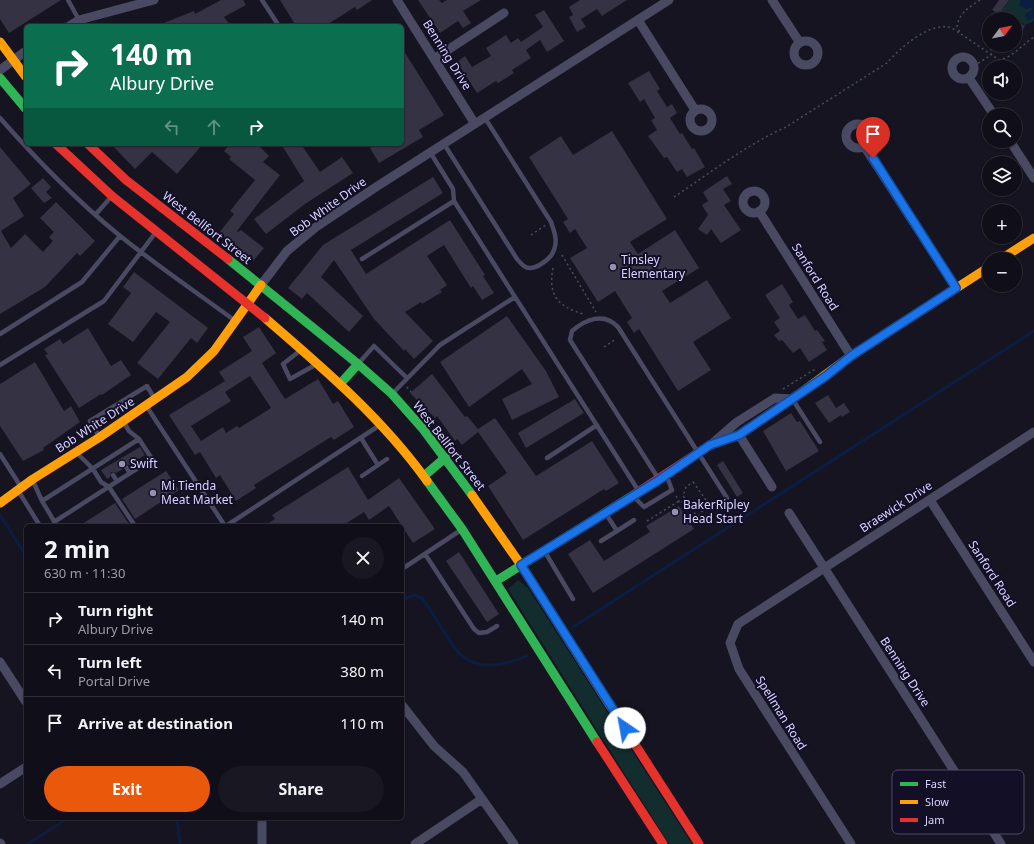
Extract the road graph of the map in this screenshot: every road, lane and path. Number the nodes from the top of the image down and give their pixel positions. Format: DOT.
graph roads {
  1 [pos="68,0"];
  2 [pos="154,0"];
  3 [pos="262,0"];
  4 [pos="398,0"];
  5 [pos="669,0"];
  6 [pos="772,0"];
  7 [pos="980,0"];
  8 [pos="504,13"];
  9 [pos="79,20"];
  10 [pos="638,20"];
  11 [pos="72,24"];
  12 [pos="278,24"];
  13 [pos="961,34"];
  14 [pos="1034,37"];
  15 [pos="0,42"];
  16 [pos="800,43"];
  17 [pos="24,52"];
  18 [pos="990,52"];
  19 [pos="991,55"];
  20 [pos="434,59"];
  21 [pos="12,61"];
  22 [pos="974,66"];
  23 [pos="0,70"];
  24 [pos="24,75"];
  25 [pos="0,78"];
  26 [pos="969,78"];
  27 [pos="24,107"];
  28 [pos="989,108"];
  29 [pos="695,110"];
  30 [pos="0,118"];
  31 [pos="484,118"];
  32 [pos="475,124"];
  33 [pos="444,144"];
  34 [pos="24,145"];
  35 [pos="25,146"];
  36 [pos="59,146"];
  37 [pos="89,146"];
  38 [pos="864,146"];
  39 [pos="1015,148"];
  40 [pos="430,152"];
  41 [pos="1034,178"];
  42 [pos="119,188"];
  43 [pos="674,197"];
  44 [pos="454,201"];
  45 [pos="759,211"];
  46 [pos="96,214"];
  47 [pos="543,227"];
  48 [pos="157,231"];
  49 [pos="531,234"];
  50 [pos="120,236"];
  51 [pos="1034,238"];
  52 [pos="142,252"];
  53 [pos="1012,252"];
  54 [pos="562,255"];
  55 [pos="362,259"];
  56 [pos="553,268"];
  57 [pos="982,271"];
  58 [pos="261,285"];
  59 [pos="956,288"];
  60 [pos="515,297"];
  61 [pos="248,303"];
  62 [pos="596,312"];
  63 [pos="583,314"];
  64 [pos="235,321"];
  65 [pos="0,334"];
  66 [pos="615,340"];
  67 [pos="604,347"];
  68 [pos="302,349"];
  69 [pos="851,356"];
  70 [pos="318,363"];
  71 [pos="358,364"];
  72 [pos="0,366"];
  73 [pos="407,378"];
  74 [pos="341,383"];
  75 [pos="392,394"];
  76 [pos="155,399"];
  77 [pos="792,399"];
  78 [pos="146,406"];
  79 [pos="123,420"];
  80 [pos="381,425"];
  81 [pos="597,425"];
  82 [pos="1034,432"];
  83 [pos="739,435"];
  84 [pos="100,437"];
  85 [pos="361,438"];
  86 [pos="139,440"];
  87 [pos="820,442"];
  88 [pos="710,445"];
  89 [pos="128,447"];
  90 [pos="76,452"];
  91 [pos="131,452"];
  92 [pos="699,452"];
  93 [pos="0,454"];
  94 [pos="117,454"];
  95 [pos="446,457"];
  96 [pos="120,458"];
  97 [pos="547,458"];
  98 [pos="387,459"];
  99 [pos="136,461"];
  100 [pos="378,465"];
  101 [pos="126,467"];
  102 [pos="140,467"];
  103 [pos="93,469"];
  104 [pos="130,473"];
  105 [pos="113,475"];
  106 [pos="362,476"];
  107 [pos="424,476"];
  108 [pos="663,477"];
  109 [pos="33,479"];
  110 [pos="117,482"];
  111 [pos="109,486"];
  112 [pos="772,487"];
  113 [pos="672,490"];
  114 [pos="17,492"];
  115 [pos="636,494"];
  116 [pos="727,498"];
  117 [pos="686,499"];
  118 [pos="930,500"];
  119 [pos="42,501"];
  120 [pos="679,501"];
  121 [pos="0,503"];
  122 [pos="605,513"];
  123 [pos="789,513"];
  124 [pos="634,520"];
  125 [pos="647,521"];
  126 [pos="39,524"];
  127 [pos="55,524"];
  128 [pos="134,524"];
  129 [pos="224,524"];
  130 [pos="228,524"];
  131 [pos="462,529"];
  132 [pos="617,531"];
  133 [pos="601,541"];
  134 [pos="544,551"];
  135 [pos="425,554"];
  136 [pos="521,565"];
  137 [pos="404,568"];
  138 [pos="824,568"];
  139 [pos="496,581"];
  140 [pos="573,599"];
  141 [pos="772,602"];
  142 [pos="497,626"];
  143 [pos="0,662"];
  144 [pos="1034,662"];
  145 [pos="24,699"];
  146 [pos="404,707"];
  147 [pos="24,768"];
  148 [pos="954,770"];
  149 [pos="0,784"];
  150 [pos="482,799"];
  151 [pos="262,820"];
  152 [pos="996,834"];
  153 [pos="262,844"];
  154 [pos="415,844"];
  155 [pos="514,844"];
  156 [pos="663,844"];
  157 [pos="699,844"];
  158 [pos="851,844"];
  159 [pos="1002,844"];
  1 -- 9 [label="lane"];
  2 -- 9 [label="street"];
  3 -- 12 [label="lane"];
  4 -- 20 [label="street, Benning Drive"];
  5 -- 10 [label="street, Bob White Drive"];
  6 -- 16 [label="street"];
  7 -- 13 [label="path"];
  8 -- 20 [label="street"];
  9 -- 11 [label="street"];
  10 -- 29 [label="street"];
  10 -- 31 [label="street, Bob White Drive"];
  13 -- 19 [label="path"];
  13 -- 43 [label="path"];
  14 -- 19 [label="path"];
  15 -- 21 [label="main road"];
  17 -- 21 [label="street"];
  18 -- 19 [label="path"];
  19 -- 22 [label="path"];
  20 -- 32 [label="street, Benning Drive"];
  21 -- 23 [label="street"];
  21 -- 24 [label="main road"];
  22 -- 26 [label="street"];
  22 -- 26 [label="street"];
  25 -- 27 [label="main road"];
  26 -- 28 [label="street"];
  30 -- 34 [label="lane"];
  31 -- 32 [label="street, Bob White Drive"];
  31 -- 33 [label="lane"];
  32 -- 33 [label="street, Bob White Drive"];
  33 -- 40 [label="street, Bob White Drive"];
  35 -- 46 [label="lane"];
  36 -- 42 [label="main road, West Bellfort Street"];
  37 -- 42 [label="main road, West Bellfort Street"];
  38 -- 59 [label="street"];
  39 -- 41 [label="street"];
  40 -- 44 [label="lane"];
  40 -- 58 [label="street, Bob White Drive"];
  42 -- 46 [label="lane"];
  42 -- 48 [label="main road, West Bellfort Street"];
  42 -- 58 [label="main road, West Bellfort Street"];
  44 -- 55 [label="lane"];
  44 -- 60 [label="lane"];
  45 -- 69 [label="street, Sanford Road"];
  46 -- 50 [label="lane"];
  47 -- 49 [label="path"];
  48 -- 52 [label="lane"];
  48 -- 61 [label="main road, West Bellfort Street"];
  50 -- 52 [label="lane"];
  50 -- 65 [label="lane"];
  51 -- 53 [label="main road"];
  52 -- 64 [label="lane"];
  52 -- 72 [label="lane"];
  54 -- 62 [label="path"];
  56 -- 63 [label="path"];
  57 -- 59 [label="main road"];
  58 -- 61 [label="main road, Bob White Drive"];
  58 -- 71 [label="main road, West Bellfort Street"];
  59 -- 69 [label="main road"];
  60 -- 73 [label="lane"];
  60 -- 81 [label="lane"];
  61 -- 64 [label="main road, Bob White Drive"];
  61 -- 68 [label="main road, West Bellfort Street"];
  64 -- 76 [label="main road, Bob White Drive"];
  66 -- 67 [label="path"];
  68 -- 70 [label="main road, West Bellfort Street"];
  68 -- 70 [label="lane"];
  69 -- 77 [label="main road"];
  70 -- 74 [label="main road, West Bellfort Street"];
  71 -- 73 [label="lane"];
  71 -- 74 [label="main road"];
  71 -- 75 [label="main road, West Bellfort Street"];
  73 -- 75 [label="lane"];
  74 -- 80 [label="main road, West Bellfort Street"];
  75 -- 95 [label="main road, West Bellfort Street"];
  76 -- 78 [label="main road, Bob White Drive"];
  76 -- 84 [label="lane"];
  77 -- 83 [label="main road"];
  77 -- 87 [label="lane"];
  77 -- 88 [label="street"];
  78 -- 79 [label="main road, Bob White Drive"];
  78 -- 129 [label="lane"];
  79 -- 84 [label="main road, Bob White Drive"];
  79 -- 86 [label="lane"];
  80 -- 85 [label="lane"];
  80 -- 107 [label="main road, West Bellfort Street"];
  81 -- 97 [label="lane"];
  81 -- 115 [label="lane"];
  82 -- 118 [label="street, Braewick Drive"];
  83 -- 88 [label="main road"];
  83 -- 112 [label="street"];
  84 -- 90 [label="main road, Bob White Drive"];
  85 -- 100 [label="lane"];
  85 -- 130 [label="lane"];
  86 -- 89 [label="lane"];
  86 -- 102 [label="lane"];
  88 -- 92 [label="main road"];
  89 -- 91 [label="lane"];
  89 -- 94 [label="lane"];
  90 -- 103 [label="lane"];
  90 -- 109 [label="main road, Bob White Drive"];
  92 -- 108 [label="main road"];
  92 -- 108 [label="lane"];
  92 -- 116 [label="lane"];
  93 -- 114 [label="lane"];
  94 -- 96 [label="lane"];
  94 -- 103 [label="lane"];
  95 -- 107 [label="main road"];
  95 -- 136 [label="main road, West Bellfort Street"];
  98 -- 100 [label="lane"];
  99 -- 102 [label="lane"];
  100 -- 106 [label="lane"];
  101 -- 104 [label="lane"];
  102 -- 104 [label="lane"];
  103 -- 111 [label="lane"];
  103 -- 119 [label="lane"];
  104 -- 110 [label="lane"];
  105 -- 110 [label="lane"];
  107 -- 131 [label="main road, West Bellfort Street"];
  108 -- 113 [label="lane"];
  108 -- 115 [label="main road"];
  109 -- 114 [label="main road, Bob White Drive"];
  109 -- 119 [label="lane"];
  110 -- 111 [label="lane"];
  111 -- 127 [label="lane"];
  111 -- 128 [label="lane"];
  113 -- 115 [label="lane"];
  113 -- 120 [label="path"];
  114 -- 121 [label="main road, Bob White Drive"];
  114 -- 126 [label="lane"];
  115 -- 122 [label="main road"];
  117 -- 117 [label="path"];
  117 -- 120 [label="path"];
  118 -- 138 [label="street, Braewick Drive"];
  118 -- 144 [label="street, Sanford Road"];
  119 -- 127 [label="lane"];
  120 -- 125 [label="path"];
  122 -- 132 [label="lane"];
  122 -- 134 [label="main road"];
  123 -- 138 [label="street, Benning Drive"];
  124 -- 132 [label="lane"];
  131 -- 135 [label="lane"];
  131 -- 139 [label="main road, West Bellfort Street"];
  132 -- 133 [label="lane"];
  134 -- 136 [label="main road"];
  134 -- 140 [label="lane"];
  135 -- 137 [label="lane"];
  135 -- 142 [label="lane"];
  136 -- 139 [label="main road"];
  136 -- 157 [label="main road, West Bellfort Street"];
  138 -- 141 [label="street, Braewick Drive"];
  138 -- 148 [label="street, Benning Drive"];
  139 -- 156 [label="main road, West Bellfort Street"];
  141 -- 158 [label="street, Spellman Road"];
  143 -- 145 [label="street"];
  146 -- 150 [label="street"];
  147 -- 149 [label="street"];
  150 -- 154 [label="street"];
  150 -- 155 [label="street"];
  151 -- 153 [label="street"];
  152 -- 159 [label="street, Benning Drive"];
}
